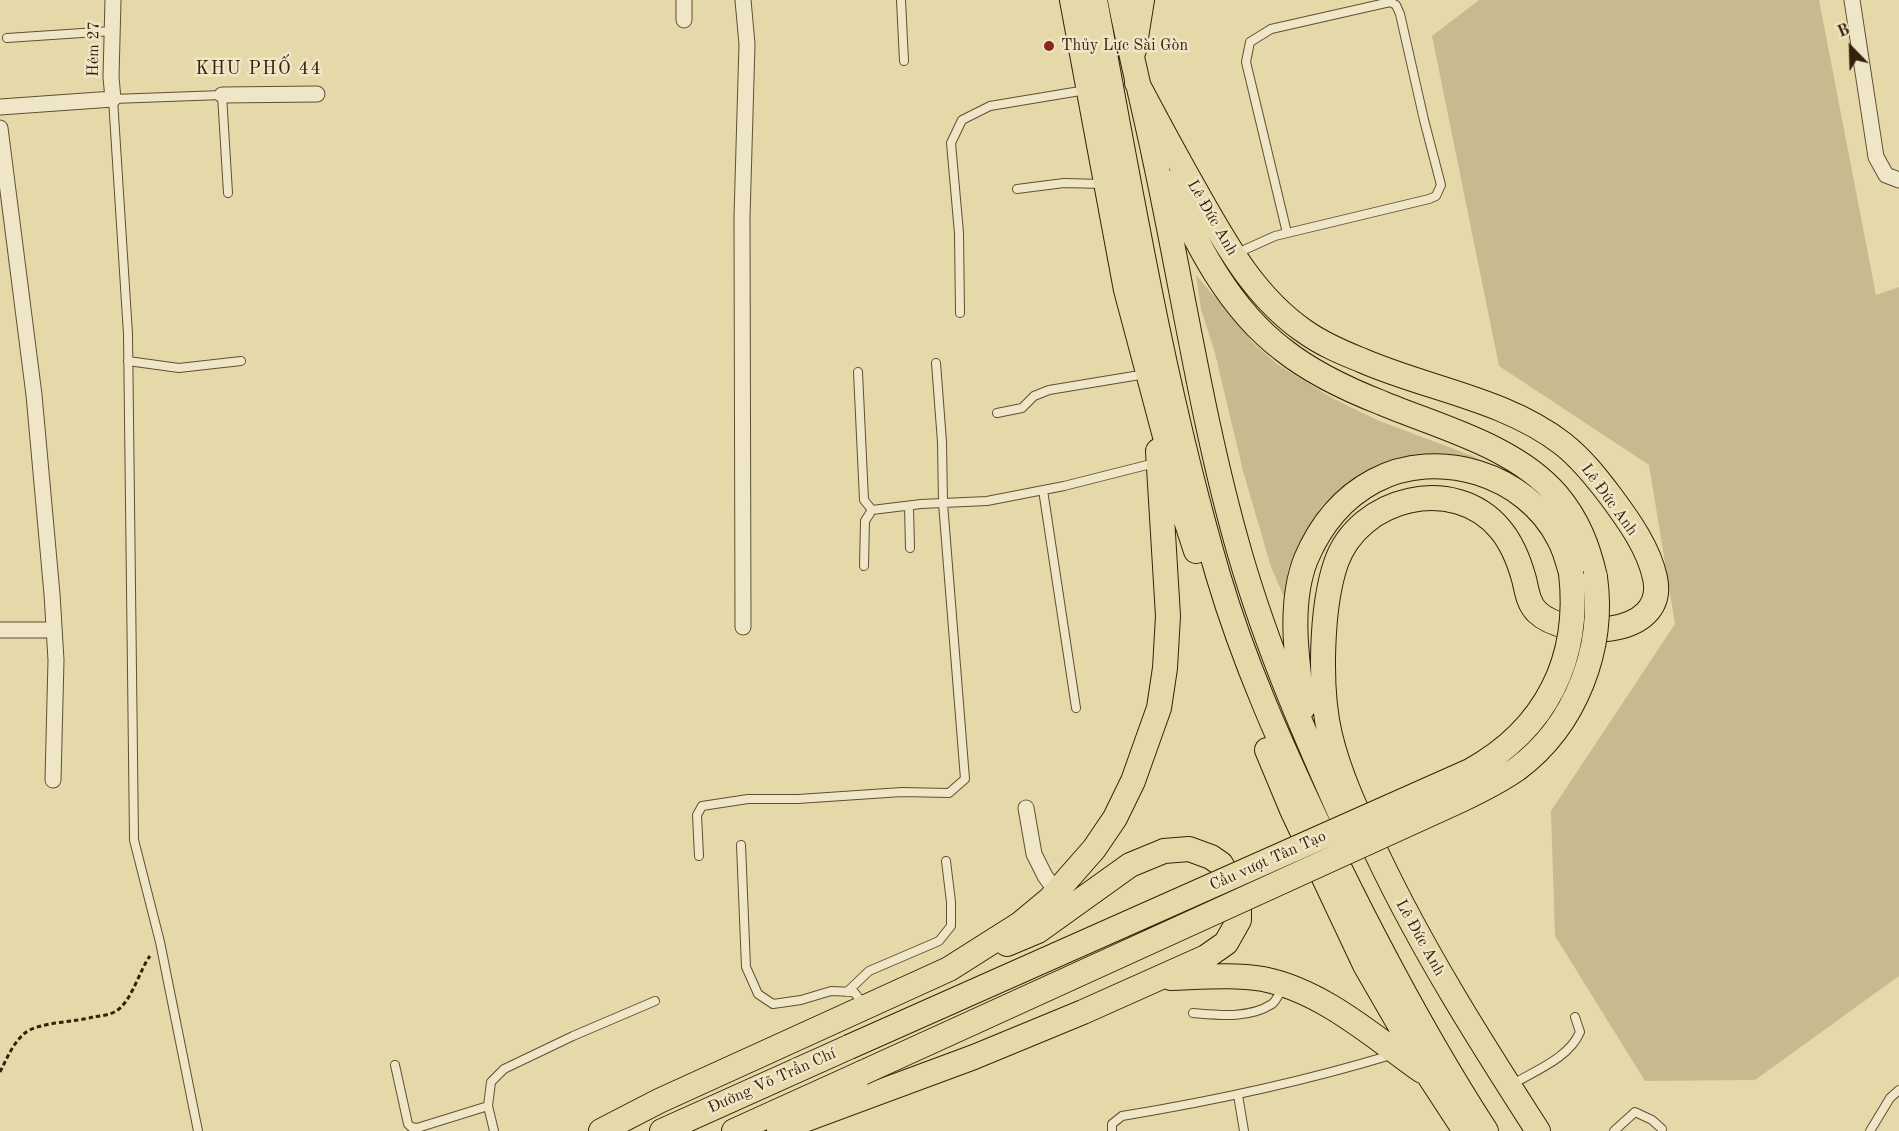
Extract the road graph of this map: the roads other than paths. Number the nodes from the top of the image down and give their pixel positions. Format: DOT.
graph roads {
  1 [pos="113,0"];
  2 [pos="684,0"];
  3 [pos="743,0"];
  4 [pos="901,0"];
  5 [pos="1072,0"];
  6 [pos="1095,0"];
  7 [pos="1120,0"];
  8 [pos="1142,0"];
  9 [pos="1851,0"];
  10 [pos="684,20"];
  11 [pos="112,31"];
  12 [pos="7,38"];
  13 [pos="904,61"];
  14 [pos="1135,72"];
  15 [pos="1087,90"];
  16 [pos="317,94"];
  17 [pos="222,95"];
  18 [pos="113,99"];
  19 [pos="0,107"];
  20 [pos="0,128"];
  21 [pos="1154,155"];
  22 [pos="1899,180"];
  23 [pos="1106,184"];
  24 [pos="1017,189"];
  25 [pos="228,193"];
  26 [pos="1287,233"];
  27 [pos="1233,255"];
  28 [pos="1212,267"];
  29 [pos="960,313"];
  30 [pos="1137,331"];
  31 [pos="1160,343"];
  32 [pos="128,361"];
  33 [pos="241,361"];
  34 [pos="936,363"];
  35 [pos="858,372"];
  36 [pos="1157,372"];
  37 [pos="997,413"];
  38 [pos="1172,459"];
  39 [pos="1362,488"];
  40 [pos="1043,490"];
  41 [pos="943,503"];
  42 [pos="909,506"];
  43 [pos="872,510"];
  44 [pos="910,548"];
  45 [pos="864,566"];
  46 [pos="1329,591"];
  47 [pos="743,627"];
  48 [pos="0,630"];
  49 [pos="54,630"];
  50 [pos="1076,708"];
  51 [pos="1306,737"];
  52 [pos="52,780"];
  53 [pos="1026,808"];
  54 [pos="741,845"];
  55 [pos="699,856"];
  56 [pos="946,861"];
  57 [pos="1056,891"];
  58 [pos="949,969"];
  59 [pos="1160,978"];
  60 [pos="1284,985"];
  61 [pos="856,999"];
  62 [pos="655,1001"];
  63 [pos="1454,1012"];
  64 [pos="1193,1013"];
  65 [pos="1575,1017"];
  66 [pos="849,1047"];
  67 [pos="1397,1053"];
  68 [pos="395,1065"];
  69 [pos="1429,1076"];
  70 [pos="1509,1086"];
  71 [pos="1899,1090"];
  72 [pos="1238,1095"];
  73 [pos="488,1106"];
  74 [pos="791,1128"];
  75 [pos="1662,1129"];
  76 [pos="198,1131"];
  77 [pos="494,1131"];
  78 [pos="601,1131"];
  79 [pos="662,1131"];
  80 [pos="734,1131"];
  81 [pos="1112,1131"];
  82 [pos="1244,1131"];
  83 [pos="1465,1131"];
  84 [pos="1486,1131"];
  85 [pos="1521,1131"];
  86 [pos="1538,1131"];
  87 [pos="1614,1131"];
  88 [pos="1870,1131"];
  1 -- 11 [label="street, Hẻm 27"];
  2 -- 10 [label="street"];
  3 -- 47 [label="street"];
  4 -- 13 [label="lane"];
  5 -- 15 [label="highway"];
  6 -- 31 [label="highway"];
  7 -- 14 [label="highway, Lê Đức Anh"];
  8 -- 14 [label="highway, Lê Đức Anh"];
  9 -- 22 [label="street"];
  11 -- 12 [label="lane"];
  11 -- 18 [label="street, Hẻm 27"];
  14 -- 21 [label="highway, Lê Đức Anh"];
  14 -- 27 [label="highway, Lê Đức Anh"];
  15 -- 23 [label="highway"];
  15 -- 29 [label="lane"];
  16 -- 17 [label="street"];
  17 -- 18 [label="lane"];
  17 -- 25 [label="lane"];
  18 -- 19 [label="street"];
  18 -- 32 [label="lane"];
  20 -- 49 [label="street"];
  21 -- 28 [label="highway, Đường Võ Trần Chí"];
  21 -- 51 [label="highway, Lê Đức Anh"];
  23 -- 24 [label="lane"];
  23 -- 30 [label="highway"];
  26 -- 26 [label="lane"];
  26 -- 27 [label="lane"];
  27 -- 28 [label="lane"];
  27 -- 46 [label="highway, Lê Đức Anh"];
  28 -- 80 [label="highway, Đường Võ Trần Chí, bridge"];
  30 -- 31 [label="highway"];
  30 -- 36 [label="highway"];
  31 -- 36 [label="highway"];
  32 -- 33 [label="lane"];
  32 -- 76 [label="lane"];
  34 -- 41 [label="lane"];
  35 -- 43 [label="lane"];
  36 -- 37 [label="lane"];
  36 -- 38 [label="highway"];
  36 -- 38 [label="highway"];
  38 -- 40 [label="lane"];
  38 -- 57 [label="highway"];
  38 -- 69 [label="highway"];
  38 -- 84 [label="highway"];
  39 -- 46 [label="highway"];
  39 -- 51 [label="highway, Cầu vượt Tân Tạo"];
  39 -- 66 [label="highway, Cầu vượt Tân Tạo, bridge"];
  40 -- 41 [label="lane"];
  40 -- 50 [label="lane"];
  41 -- 42 [label="lane"];
  41 -- 55 [label="lane"];
  42 -- 43 [label="lane"];
  42 -- 44 [label="lane"];
  43 -- 45 [label="lane"];
  46 -- 63 [label="highway, Lê Đức Anh"];
  48 -- 49 [label="street"];
  49 -- 52 [label="street"];
  51 -- 63 [label="highway, Lê Đức Anh"];
  53 -- 57 [label="street"];
  54 -- 61 [label="lane"];
  56 -- 61 [label="lane"];
  57 -- 58 [label="highway"];
  58 -- 59 [label="highway"];
  58 -- 61 [label="highway"];
  59 -- 60 [label="highway"];
  59 -- 74 [label="highway"];
  60 -- 64 [label="lane"];
  60 -- 67 [label="highway"];
  61 -- 78 [label="highway"];
  62 -- 73 [label="lane"];
  63 -- 70 [label="highway, Lê Đức Anh"];
  63 -- 85 [label="highway, Lê Đức Anh"];
  65 -- 70 [label="lane"];
  66 -- 79 [label="highway, Đường Võ Trần Chí"];
  67 -- 69 [label="highway"];
  67 -- 72 [label="lane"];
  68 -- 73 [label="lane"];
  69 -- 83 [label="highway"];
  70 -- 86 [label="highway, Lê Đức Anh"];
  71 -- 88 [label="lane"];
  72 -- 81 [label="lane"];
  72 -- 82 [label="lane"];
  73 -- 77 [label="lane"];
  75 -- 87 [label="lane"];
}
